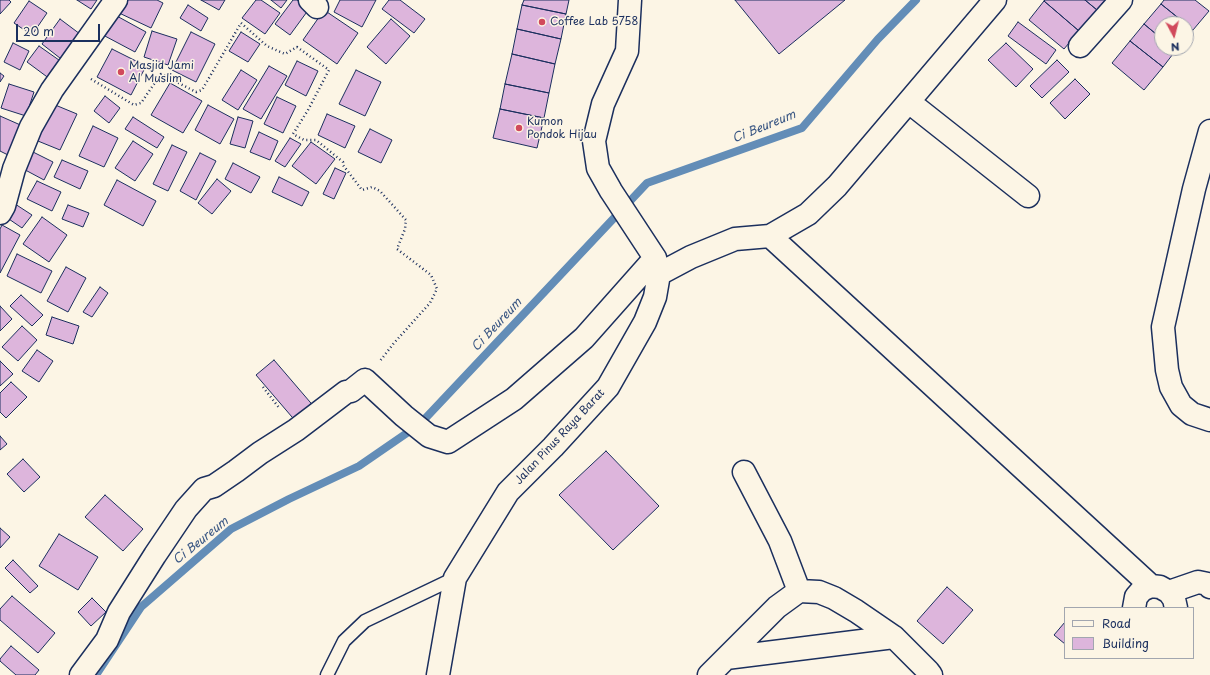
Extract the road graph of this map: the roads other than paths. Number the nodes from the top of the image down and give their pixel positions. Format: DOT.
graph roads {
  1 [pos="116,0"];
  2 [pos="630,0"];
  3 [pos="995,0"];
  4 [pos="1121,0"];
  5 [pos="1080,46"];
  6 [pos="909,102"];
  7 [pos="1210,131"];
  8 [pos="1202,192"];
  9 [pos="1028,196"];
  10 [pos="0,213"];
  11 [pos="770,236"];
  12 [pos="654,260"];
  13 [pos="1210,420"];
  14 [pos="744,472"];
  15 [pos="455,578"];
  16 [pos="1210,587"];
  17 [pos="799,591"];
  18 [pos="1165,595"];
  19 [pos="1134,607"];
  20 [pos="894,637"];
  21 [pos="726,658"];
  22 [pos="81,675"];
  23 [pos="327,675"];
  24 [pos="438,675"];
  25 [pos="709,675"];
  26 [pos="931,675"];
  1 -- 10 [label="street"];
  2 -- 12 [label="street"];
  3 -- 6 [label="street"];
  4 -- 5 [label="street"];
  6 -- 9 [label="street"];
  6 -- 11 [label="street"];
  7 -- 8 [label="street"];
  8 -- 13 [label="street"];
  11 -- 12 [label="street"];
  11 -- 18 [label="street"];
  12 -- 15 [label="street, Jalan Pinus Raya Barat"];
  12 -- 22 [label="street"];
  14 -- 17 [label="street"];
  15 -- 23 [label="lane"];
  15 -- 24 [label="street, Jalan Pinus Raya Barat"];
  16 -- 18 [label="street"];
  17 -- 20 [label="street"];
  17 -- 21 [label="street"];
  18 -- 19 [label="street"];
  20 -- 21 [label="street"];
  20 -- 26 [label="street"];
  21 -- 25 [label="street"];
}
